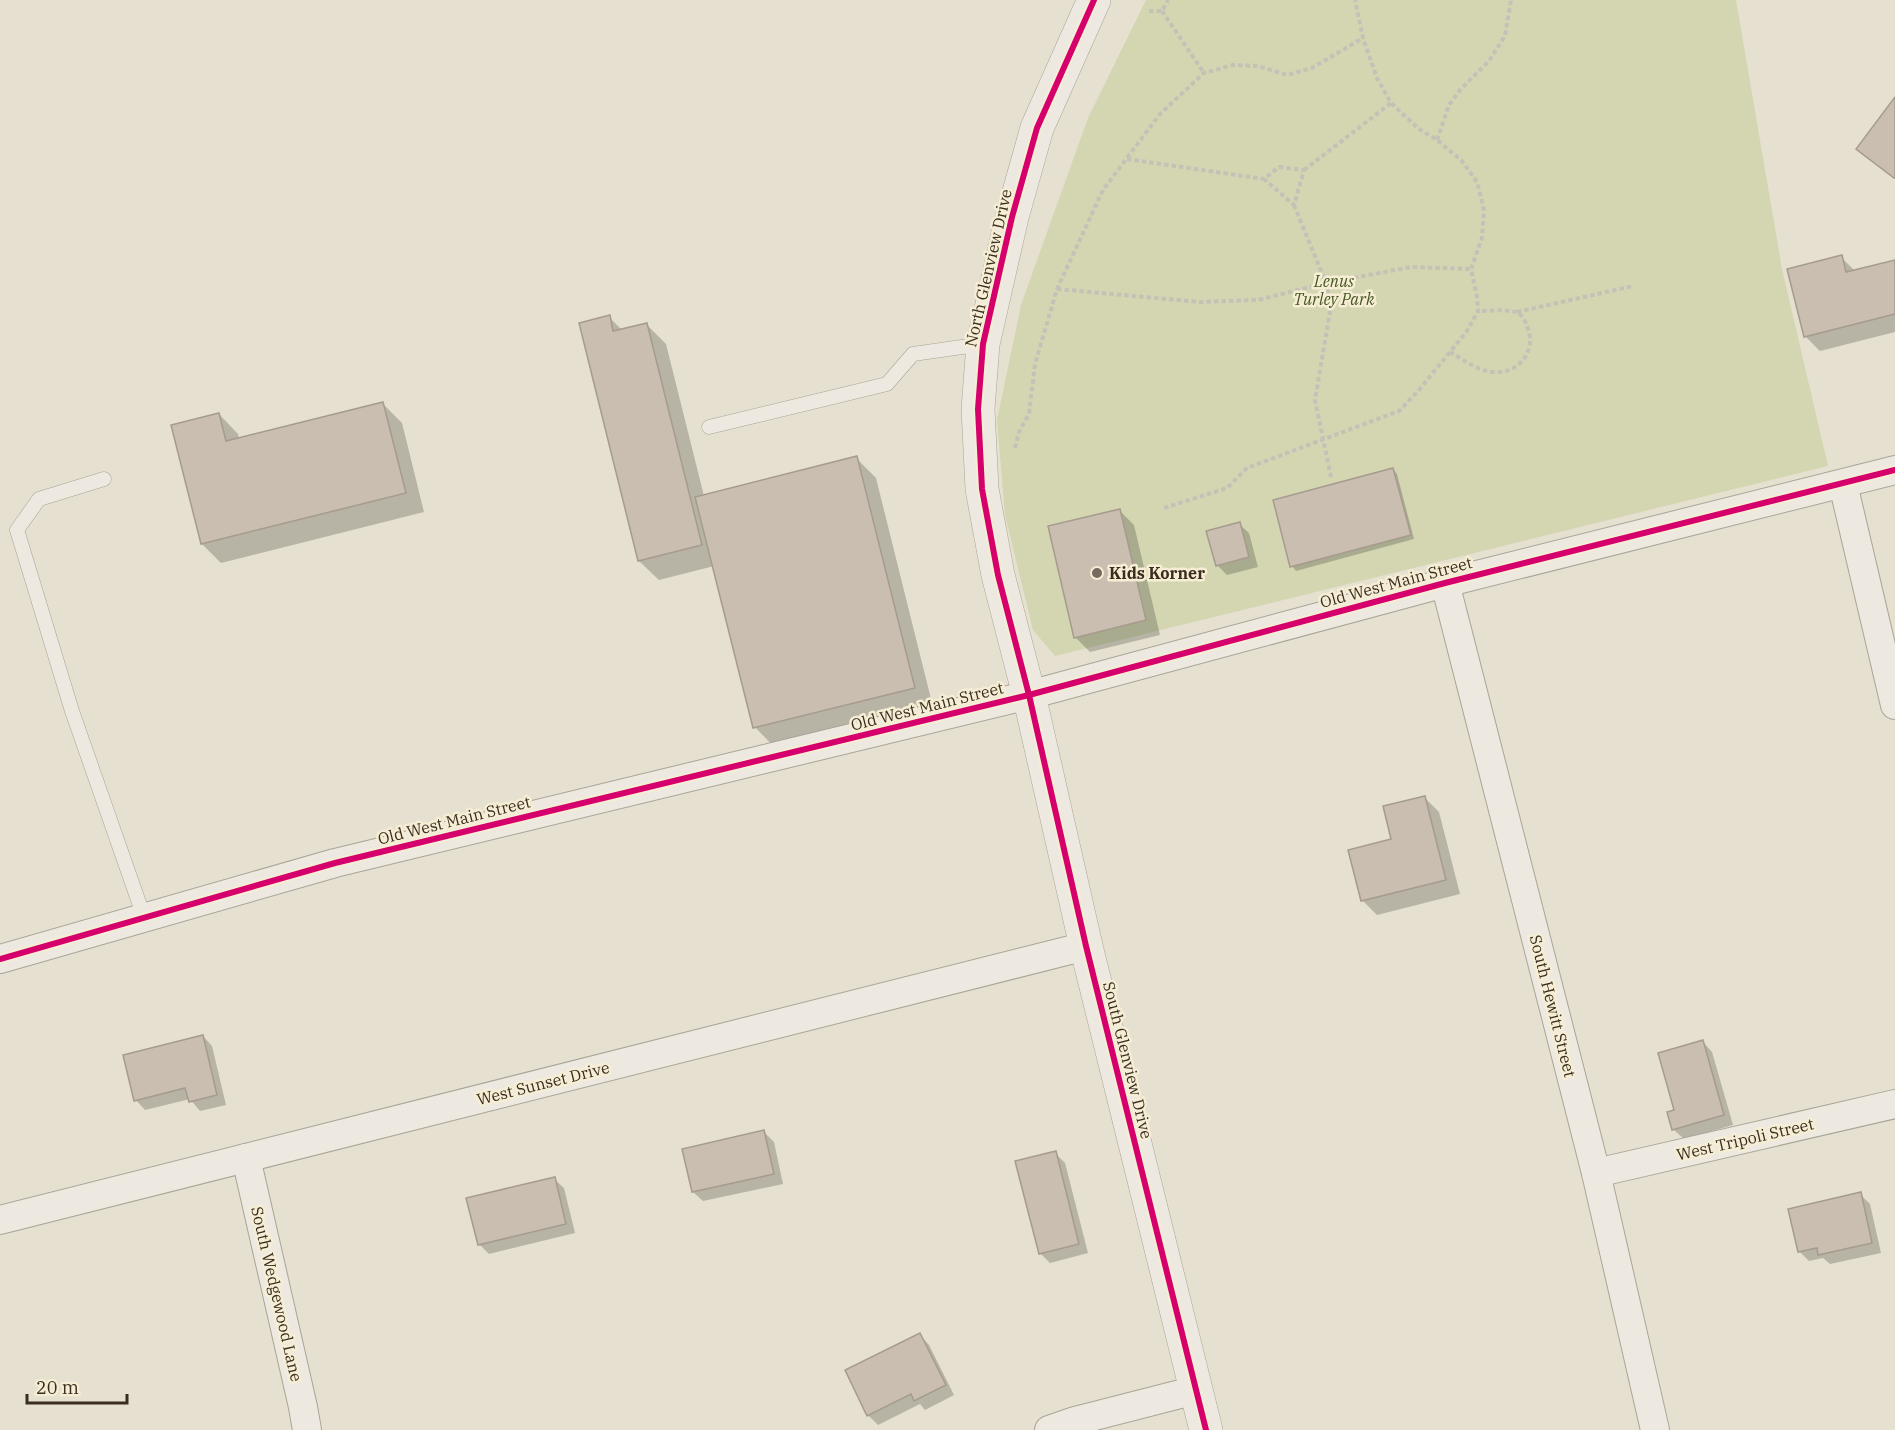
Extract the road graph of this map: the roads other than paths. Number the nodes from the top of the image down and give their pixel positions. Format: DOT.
graph roads {
  1 [pos="1094,0"];
  2 [pos="983,344"];
  3 [pos="709,427"];
  4 [pos="1895,470"];
  5 [pos="104,479"];
  6 [pos="1843,484"];
  7 [pos="1445,583"];
  8 [pos="1029,695"];
  9 [pos="1895,705"];
  10 [pos="144,917"];
  11 [pos="1086,946"];
  12 [pos="0,959"];
  13 [pos="1895,1104"];
  14 [pos="246,1158"];
  15 [pos="1596,1173"];
  16 [pos="0,1221"];
  17 [pos="1196,1390"];
  18 [pos="307,1430"];
  19 [pos="1049,1430"];
  20 [pos="1206,1430"];
  21 [pos="1655,1430"];
  1 -- 2 [label="street, North Glenview Drive"];
  2 -- 3 [label="lane"];
  2 -- 8 [label="street, North Glenview Drive"];
  4 -- 6 [label="street, Old West Main Street"];
  5 -- 10 [label="lane"];
  6 -- 7 [label="street, Old West Main Street"];
  6 -- 9 [label="street"];
  7 -- 8 [label="street, Old West Main Street"];
  7 -- 15 [label="street, South Hewitt Street"];
  8 -- 10 [label="street, Old West Main Street"];
  8 -- 11 [label="street, South Glenview Drive"];
  10 -- 12 [label="street, Old West Main Street"];
  11 -- 14 [label="street, West Sunset Drive"];
  11 -- 17 [label="street, South Glenview Drive"];
  13 -- 15 [label="street, West Tripoli Street"];
  14 -- 16 [label="street, West Sunset Drive"];
  14 -- 18 [label="street, South Wedgewood Lane"];
  15 -- 21 [label="street, South Hewitt Street"];
  17 -- 19 [label="street"];
  17 -- 20 [label="street, South Glenview Drive"];
}
